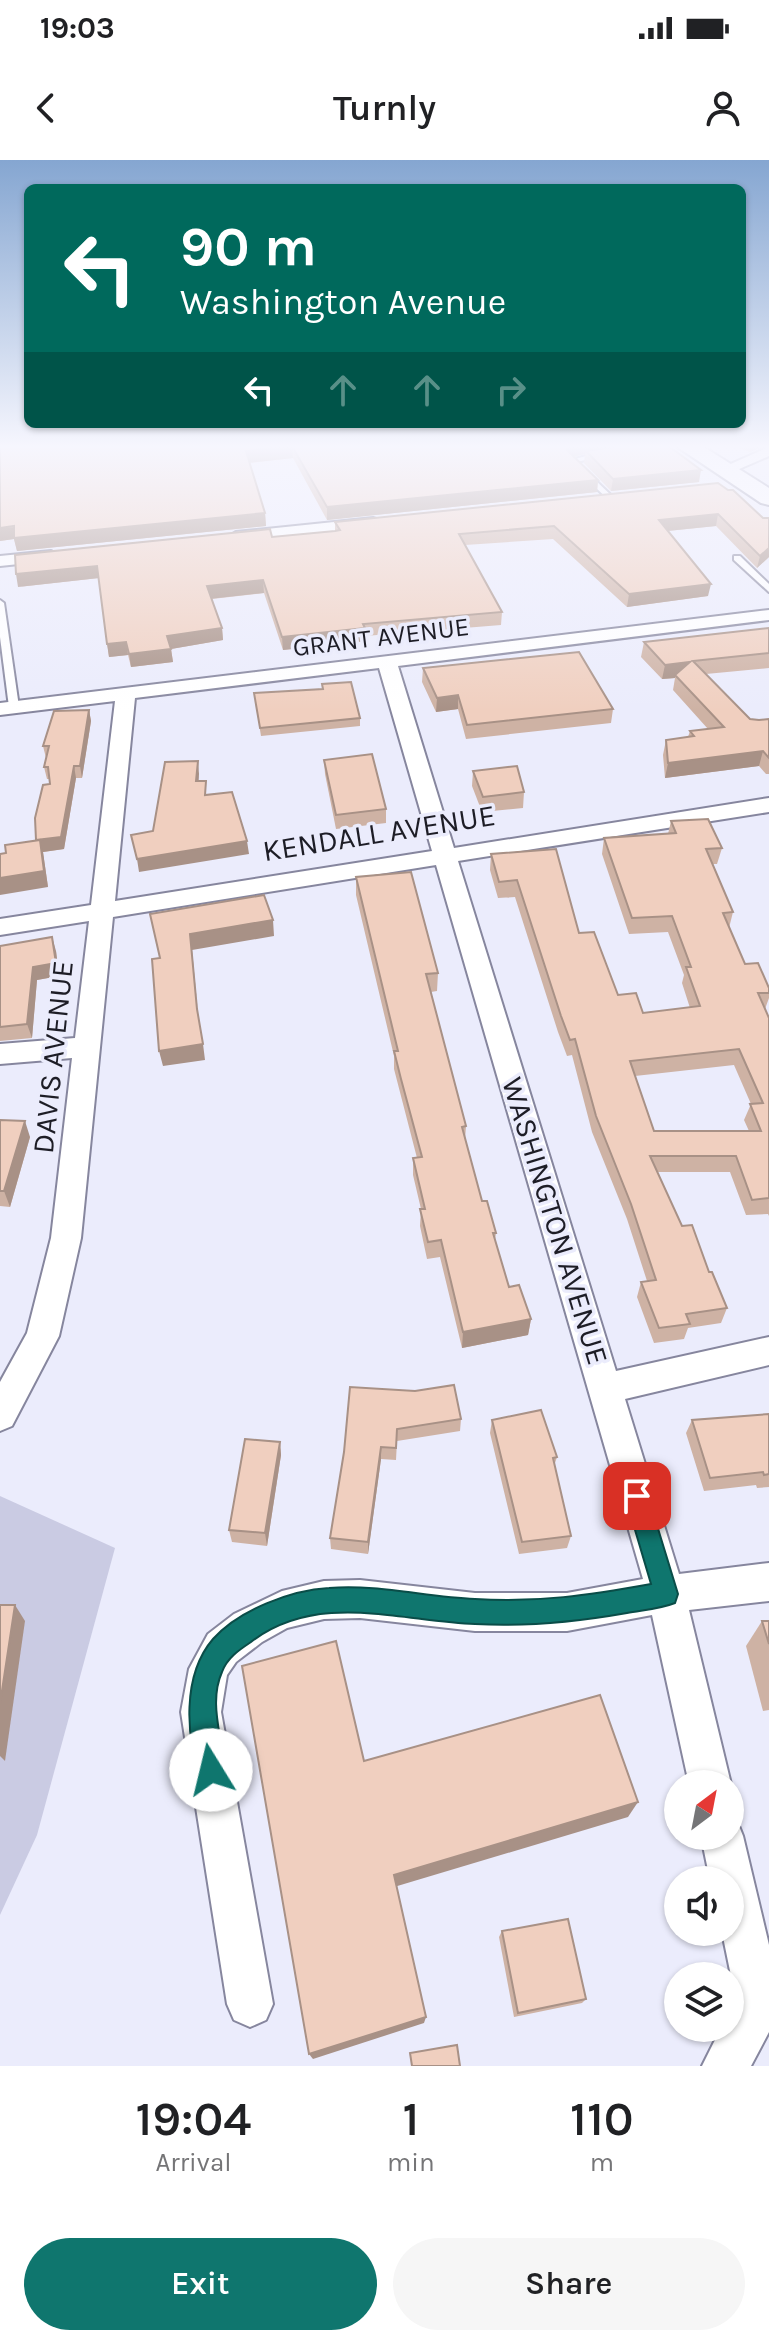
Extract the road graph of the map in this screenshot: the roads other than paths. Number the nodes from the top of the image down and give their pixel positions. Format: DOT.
graph roads {
  1 [pos="277,533"];
  2 [pos="219,539"];
  3 [pos="63,554"];
  4 [pos="737,558"];
  5 [pos="0,561"];
  6 [pos="769,589"];
  7 [pos="0,603"];
  8 [pos="769,615"];
  9 [pos="387,662"];
  10 [pos="126,694"];
  11 [pos="7,708"];
  12 [pos="769,805"];
  13 [pos="445,854"];
  14 [pos="101,910"];
  15 [pos="0,927"];
  16 [pos="86,1047"];
  17 [pos="0,1054"];
  18 [pos="769,1351"];
  19 [pos="605,1389"];
  20 [pos="0,1415"];
  21 [pos="769,1582"];
  22 [pos="666,1594"];
  23 [pos="707,1770"];
  24 [pos="725,1850"];
  25 [pos="250,2004"];
  26 [pos="725,2066"];
  1 -- 2 [label="street"];
  3 -- 5 [label="street"];
  4 -- 6 [label="lane"];
  7 -- 11 [label="lane"];
  8 -- 9 [label="street, GRANT AVENUE"];
  9 -- 10 [label="street, GRANT AVENUE"];
  9 -- 13 [label="street, WASHINGTON AVENUE"];
  10 -- 11 [label="street, GRANT AVENUE"];
  10 -- 14 [label="street, DAVIS AVENUE"];
  12 -- 13 [label="street, KENDALL AVENUE"];
  13 -- 14 [label="street, KENDALL AVENUE"];
  13 -- 19 [label="street, WASHINGTON AVENUE"];
  14 -- 15 [label="street, KENDALL AVENUE"];
  14 -- 16 [label="street, DAVIS AVENUE"];
  16 -- 17 [label="street"];
  16 -- 20 [label="street, DAVIS AVENUE"];
  18 -- 19 [label="street"];
  19 -- 22 [label="street, WASHINGTON AVENUE"];
  21 -- 22 [label="street"];
  22 -- 23 [label="street, WASHINGTON AVENUE"];
  22 -- 25 [label="street"];
  24 -- 26 [label="street"];
}
